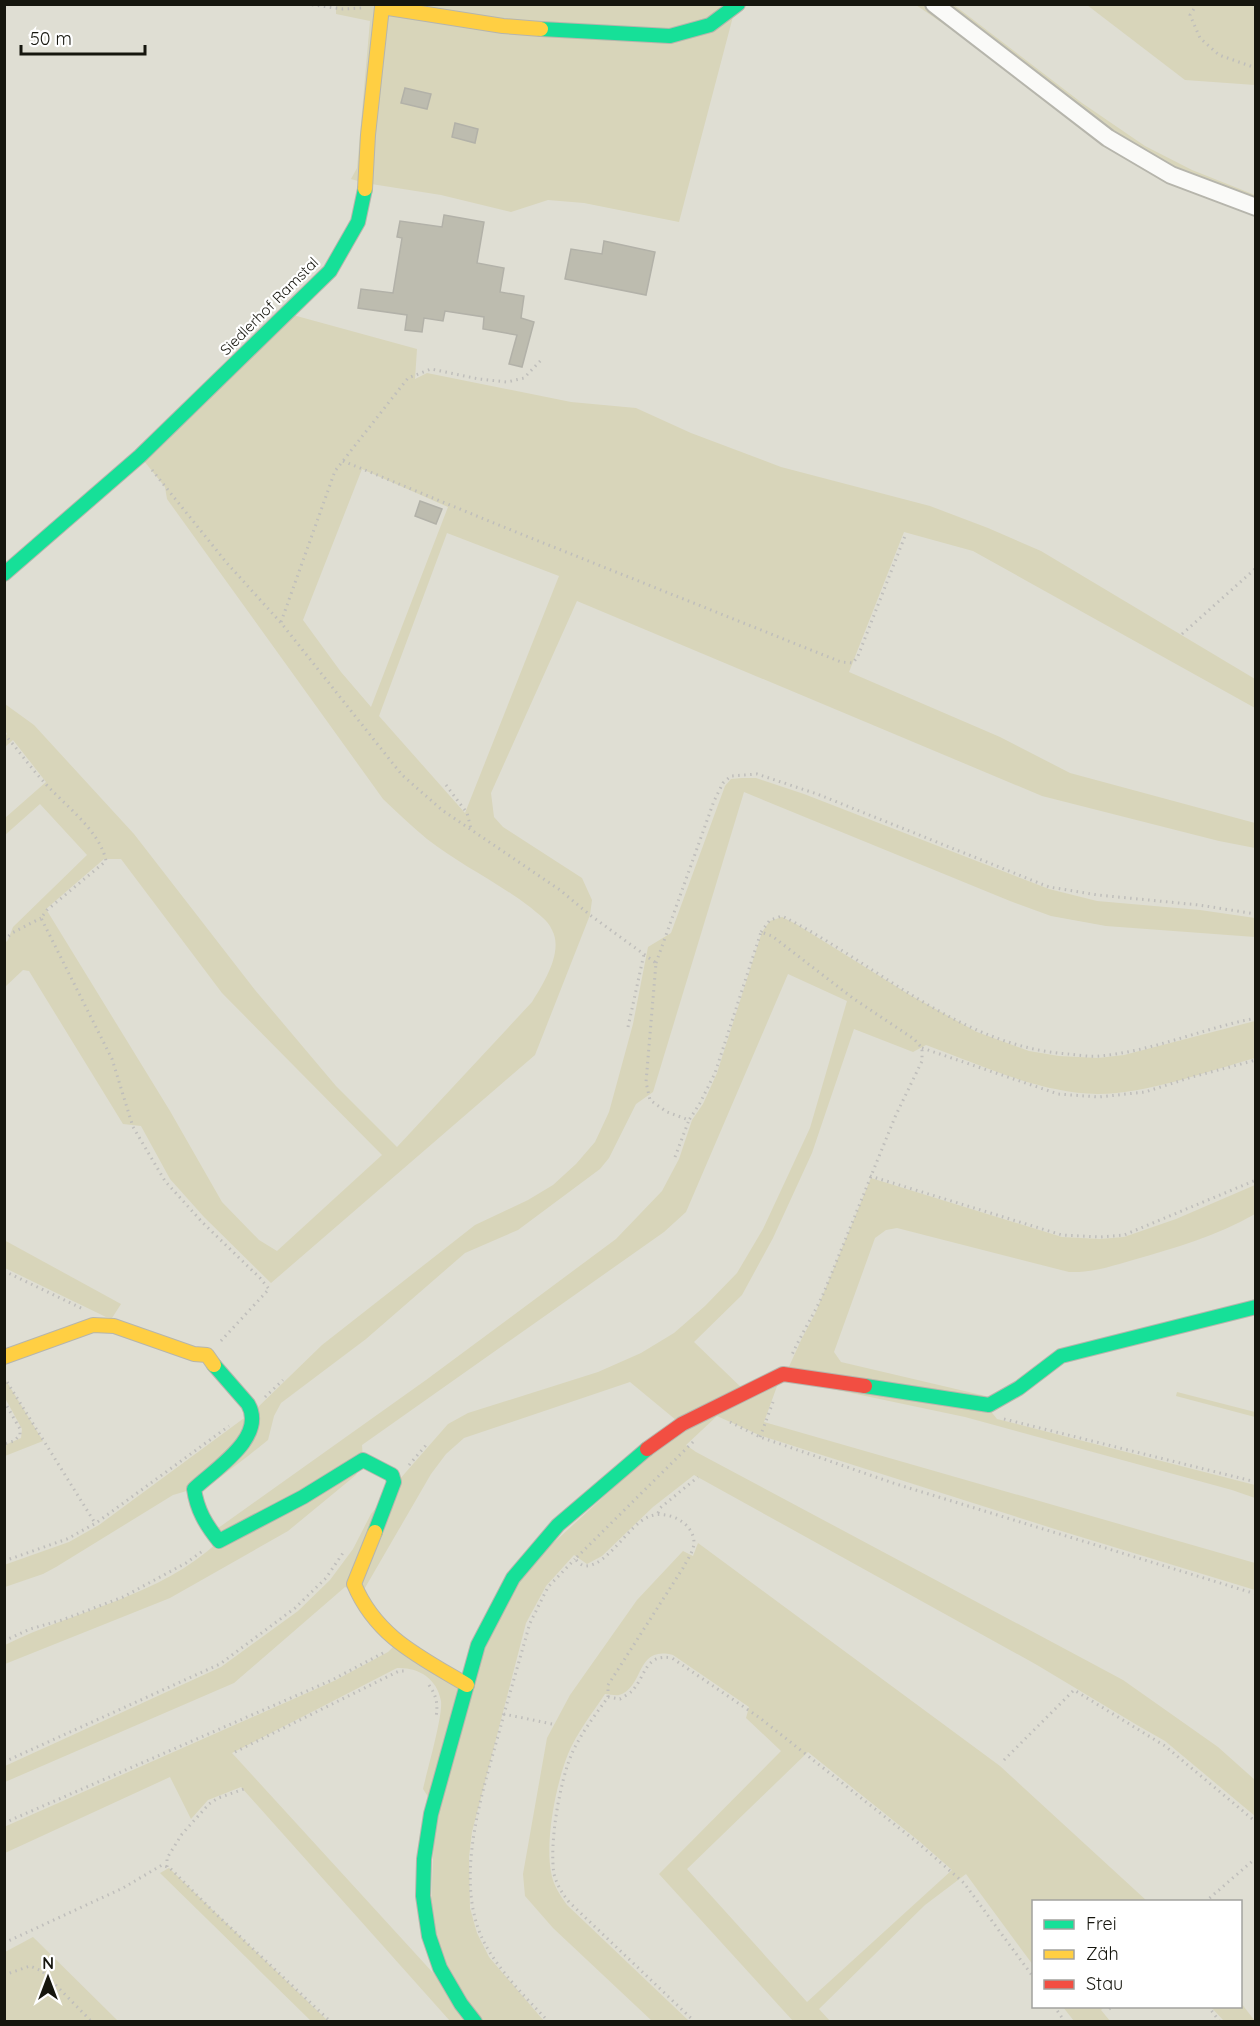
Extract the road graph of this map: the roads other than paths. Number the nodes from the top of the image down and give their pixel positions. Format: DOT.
graph roads {
  1 [pos="738,4"];
  2 [pos="934,4"];
  3 [pos="1256,207"];
  4 [pos="4,574"];
  5 [pos="1256,1307"];
  6 [pos="4,1357"];
  7 [pos="467,1685"];
  8 [pos="475,2022"];
  1 -- 4 [label="street, Siedlerhof Ramstal"];
  2 -- 3 [label="street"];
  5 -- 7 [label="street"];
  6 -- 7 [label="street"];
  7 -- 8 [label="street"];
}
